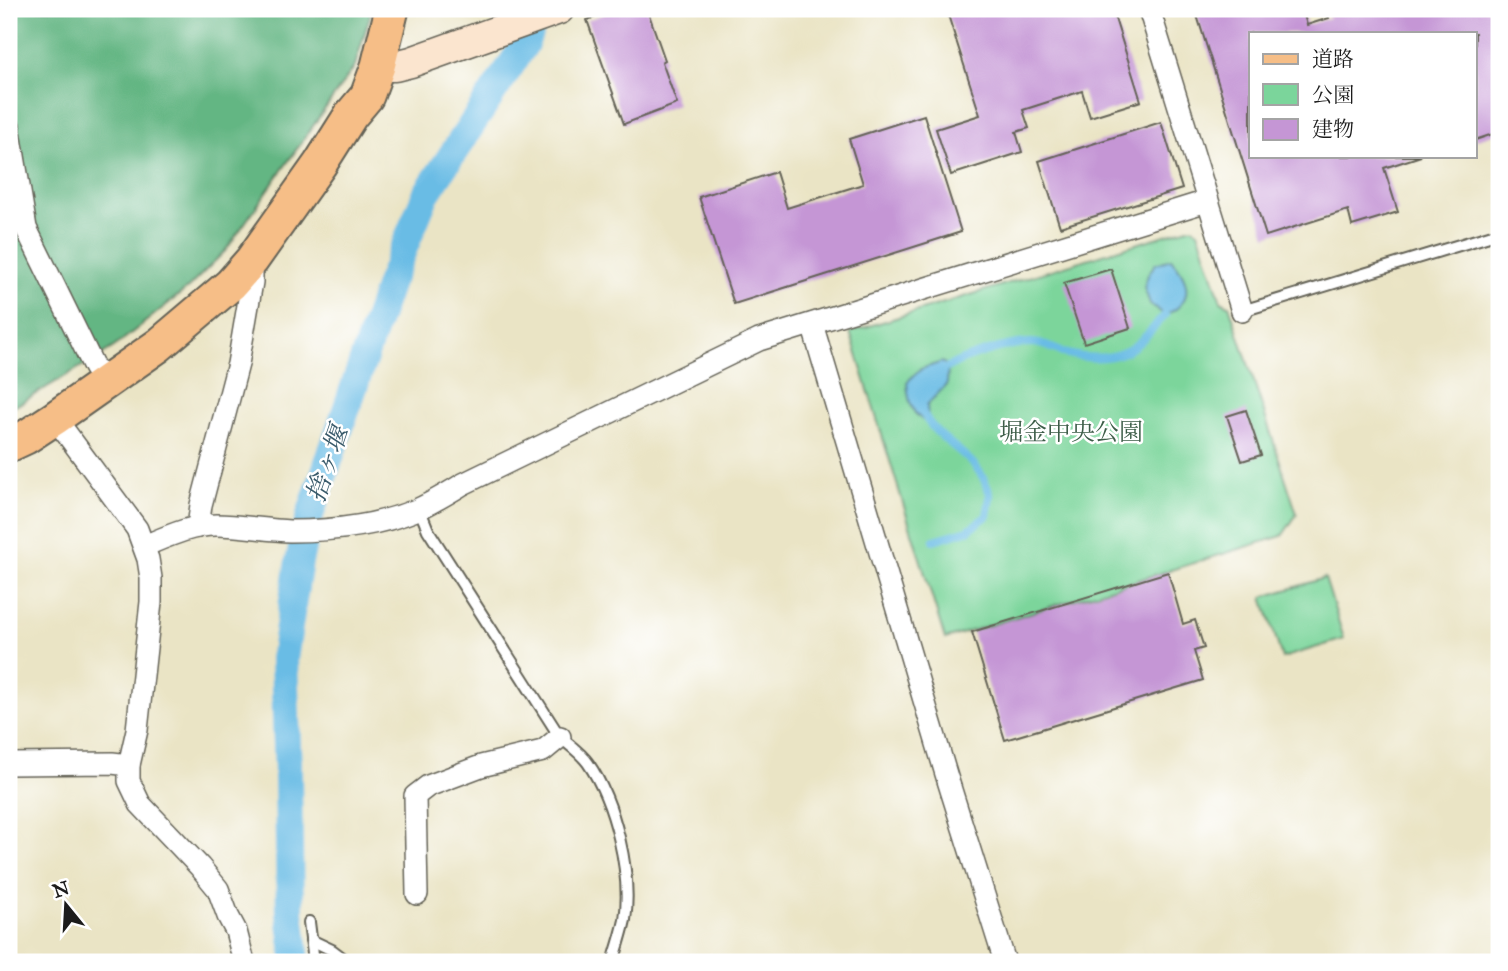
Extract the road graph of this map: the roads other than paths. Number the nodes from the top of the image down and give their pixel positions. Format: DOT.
graph roads {
  1 [pos="392,9"];
  2 [pos="559,9"];
  3 [pos="1149,9"];
  4 [pos="378,66"];
  5 [pos="9,127"];
  6 [pos="1206,201"];
  7 [pos="1499,233"];
  8 [pos="252,260"];
  9 [pos="1242,312"];
  10 [pos="812,324"];
  11 [pos="105,384"];
  12 [pos="55,418"];
  13 [pos="9,445"];
  14 [pos="419,508"];
  15 [pos="198,527"];
  16 [pos="144,546"];
  17 [pos="560,737"];
  18 [pos="9,764"];
  19 [pos="129,765"];
  20 [pos="416,894"];
  21 [pos="309,922"];
  22 [pos="311,940"];
  23 [pos="244,962"];
  24 [pos="314,962"];
  25 [pos="348,962"];
  26 [pos="612,962"];
  27 [pos="1005,962"];
  1 -- 4 [label="main road"];
  2 -- 4 [label="street"];
  3 -- 6 [label="street"];
  4 -- 8 [label="main road"];
  5 -- 11 [label="street"];
  6 -- 9 [label="street"];
  6 -- 10 [label="street"];
  7 -- 9 [label="lane"];
  8 -- 11 [label="main road"];
  8 -- 15 [label="street"];
  10 -- 14 [label="street"];
  10 -- 27 [label="street"];
  11 -- 12 [label="main road"];
  12 -- 13 [label="main road"];
  12 -- 16 [label="street"];
  14 -- 15 [label="street"];
  14 -- 17 [label="lane"];
  15 -- 16 [label="street"];
  16 -- 19 [label="street"];
  17 -- 20 [label="street"];
  17 -- 26 [label="lane"];
  18 -- 19 [label="street"];
  19 -- 23 [label="street"];
  21 -- 22 [label="lane"];
  22 -- 24 [label="lane"];
  22 -- 25 [label="lane"];
}
